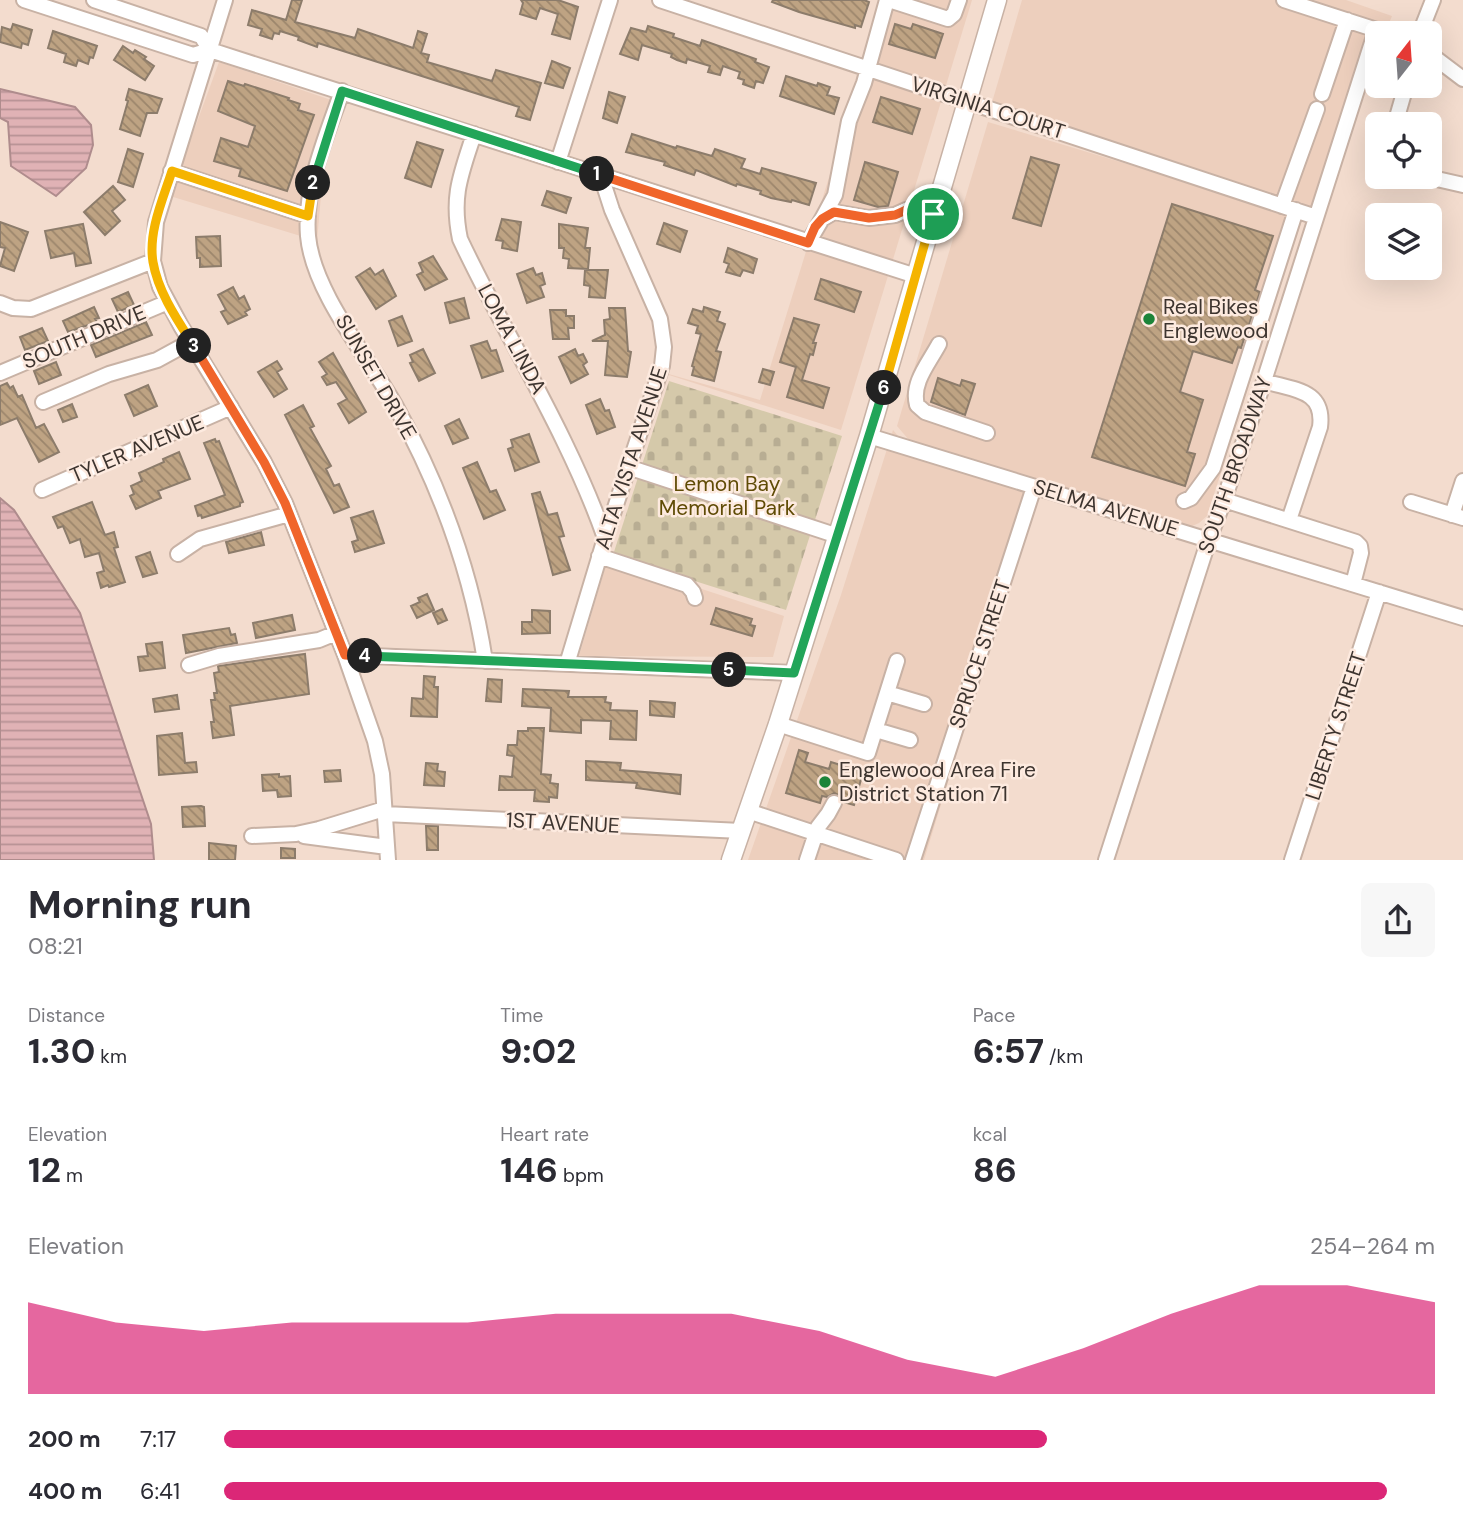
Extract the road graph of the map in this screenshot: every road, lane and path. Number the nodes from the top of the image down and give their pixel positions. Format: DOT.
graph roads {
  1 [pos="24,0"];
  2 [pos="94,0"];
  3 [pos="225,0"];
  4 [pos="610,0"];
  5 [pos="660,0"];
  6 [pos="888,0"];
  7 [pos="959,0"];
  8 [pos="1284,0"];
  9 [pos="1433,0"];
  10 [pos="991,1"];
  11 [pos="1347,20"];
  12 [pos="1425,21"];
  13 [pos="1365,26"];
  14 [pos="210,50"];
  15 [pos="1442,63"];
  16 [pos="867,68"];
  17 [pos="1365,78"];
  18 [pos="1463,79"];
  19 [pos="342,91"];
  20 [pos="966,101"];
  21 [pos="474,134"];
  22 [pos="558,162"];
  23 [pos="172,171"];
  24 [pos="601,176"];
  25 [pos="1442,180"];
  26 [pos="1463,185"];
  27 [pos="1289,208"];
  28 [pos="933,214"];
  29 [pos="308,216"];
  30 [pos="1316,217"];
  31 [pos="822,219"];
  32 [pos="808,243"];
  33 [pos="153,261"];
  34 [pos="916,276"];
  35 [pos="168,302"];
  36 [pos="0,303"];
  37 [pos="191,342"];
  38 [pos="939,344"];
  39 [pos="0,373"];
  40 [pos="1264,381"];
  41 [pos="43,402"];
  42 [pos="231,407"];
  43 [pos="987,433"];
  44 [pos="869,436"];
  45 [pos="628,467"];
  46 [pos="1463,481"];
  47 [pos="1034,487"];
  48 [pos="42,491"];
  49 [pos="1224,500"];
  50 [pos="1184,501"];
  51 [pos="1411,502"];
  52 [pos="289,514"];
  53 [pos="1458,517"];
  54 [pos="1289,520"];
  55 [pos="838,536"];
  56 [pos="605,538"];
  57 [pos="1209,539"];
  58 [pos="178,554"];
  59 [pos="599,556"];
  60 [pos="1353,584"];
  61 [pos="1379,592"];
  62 [pos="695,598"];
  63 [pos="1463,618"];
  64 [pos="335,633"];
  65 [pos="345,655"];
  66 [pos="485,661"];
  67 [pos="897,662"];
  68 [pos="567,664"];
  69 [pos="190,665"];
  70 [pos="794,673"];
  71 [pos="887,693"];
  72 [pos="924,704"];
  73 [pos="778,724"];
  74 [pos="876,730"];
  75 [pos="910,740"];
  76 [pos="834,803"];
  77 [pos="748,810"];
  78 [pos="384,812"];
  79 [pos="741,831"];
  80 [pos="815,833"];
  81 [pos="296,834"];
  82 [pos="253,836"];
  83 [pos="387,854"];
  84 [pos="731,860"];
  85 [pos="807,860"];
  86 [pos="896,860"];
  87 [pos="913,860"];
  88 [pos="1106,860"];
  89 [pos="1292,860"];
  1 -- 14 [label="street"];
  2 -- 14 [label="street"];
  3 -- 14 [label="street"];
  4 -- 22 [label="street"];
  5 -- 16 [label="street, VIRGINIA COURT"];
  6 -- 7 [label="street"];
  6 -- 16 [label="street"];
  8 -- 11 [label="street"];
  9 -- 12 [label="street"];
  10 -- 20 [label="main road"];
  11 -- 13 [label="street"];
  11 -- 27 [label="street"];
  14 -- 19 [label="street"];
  14 -- 23 [label="street"];
  15 -- 18 [label="street"];
  16 -- 20 [label="street, VIRGINIA COURT"];
  16 -- 31 [label="street"];
  17 -- 30 [label="street, SOUTH BROADWAY"];
  19 -- 21 [label="street"];
  19 -- 29 [label="street, SUNSET DRIVE"];
  20 -- 27 [label="street, VIRGINIA COURT"];
  20 -- 28 [label="main road"];
  21 -- 22 [label="street"];
  21 -- 56 [label="street, LOMA LINDA"];
  22 -- 24 [label="street"];
  23 -- 29 [label="street"];
  23 -- 33 [label="street"];
  24 -- 32 [label="street"];
  24 -- 45 [label="street, ALTA VISTA AVENUE"];
  25 -- 26 [label="street"];
  27 -- 30 [label="street, VIRGINIA COURT"];
  27 -- 50 [label="street"];
  28 -- 31 [label="street"];
  28 -- 34 [label="main road"];
  29 -- 66 [label="street, SUNSET DRIVE"];
  30 -- 40 [label="street, SOUTH BROADWAY"];
  31 -- 32 [label="street"];
  32 -- 34 [label="street"];
  33 -- 35 [label="street"];
  33 -- 36 [label="street"];
  34 -- 44 [label="main road"];
  35 -- 37 [label="street"];
  35 -- 39 [label="street, SOUTH DRIVE"];
  37 -- 41 [label="street"];
  37 -- 42 [label="street"];
  38 -- 43 [label="street"];
  40 -- 49 [label="street, SOUTH BROADWAY"];
  40 -- 54 [label="street"];
  42 -- 48 [label="street, TYLER AVENUE"];
  42 -- 52 [label="street"];
  44 -- 47 [label="street, SELMA AVENUE"];
  44 -- 55 [label="main road"];
  45 -- 55 [label="street"];
  45 -- 56 [label="street, ALTA VISTA AVENUE"];
  46 -- 53 [label="street"];
  47 -- 57 [label="street, SELMA AVENUE"];
  47 -- 87 [label="street, SPRUCE STREET"];
  49 -- 54 [label="street"];
  49 -- 57 [label="street, SOUTH BROADWAY"];
  51 -- 53 [label="street"];
  52 -- 58 [label="street"];
  52 -- 64 [label="street"];
  54 -- 60 [label="street"];
  55 -- 70 [label="main road"];
  56 -- 59 [label="street, ALTA VISTA AVENUE"];
  57 -- 60 [label="street, SELMA AVENUE"];
  57 -- 88 [label="street, SOUTH BROADWAY"];
  59 -- 62 [label="street"];
  59 -- 68 [label="street, ALTA VISTA AVENUE"];
  60 -- 61 [label="street, SELMA AVENUE"];
  61 -- 63 [label="street, SELMA AVENUE"];
  61 -- 89 [label="street, LIBERTY STREET"];
  64 -- 65 [label="street"];
  64 -- 69 [label="street"];
  65 -- 66 [label="street"];
  65 -- 78 [label="street"];
  66 -- 68 [label="street"];
  67 -- 71 [label="street"];
  68 -- 70 [label="street"];
  70 -- 73 [label="main road"];
  71 -- 72 [label="street"];
  71 -- 74 [label="street"];
  73 -- 74 [label="street"];
  73 -- 77 [label="main road"];
  74 -- 75 [label="street"];
  76 -- 80 [label="street"];
  77 -- 79 [label="main road"];
  77 -- 80 [label="street"];
  78 -- 79 [label="street, 1ST AVENUE"];
  78 -- 81 [label="street"];
  78 -- 83 [label="street"];
  79 -- 84 [label="main road"];
  80 -- 85 [label="street"];
  80 -- 86 [label="street"];
  81 -- 82 [label="street"];
  81 -- 83 [label="street"];
}
